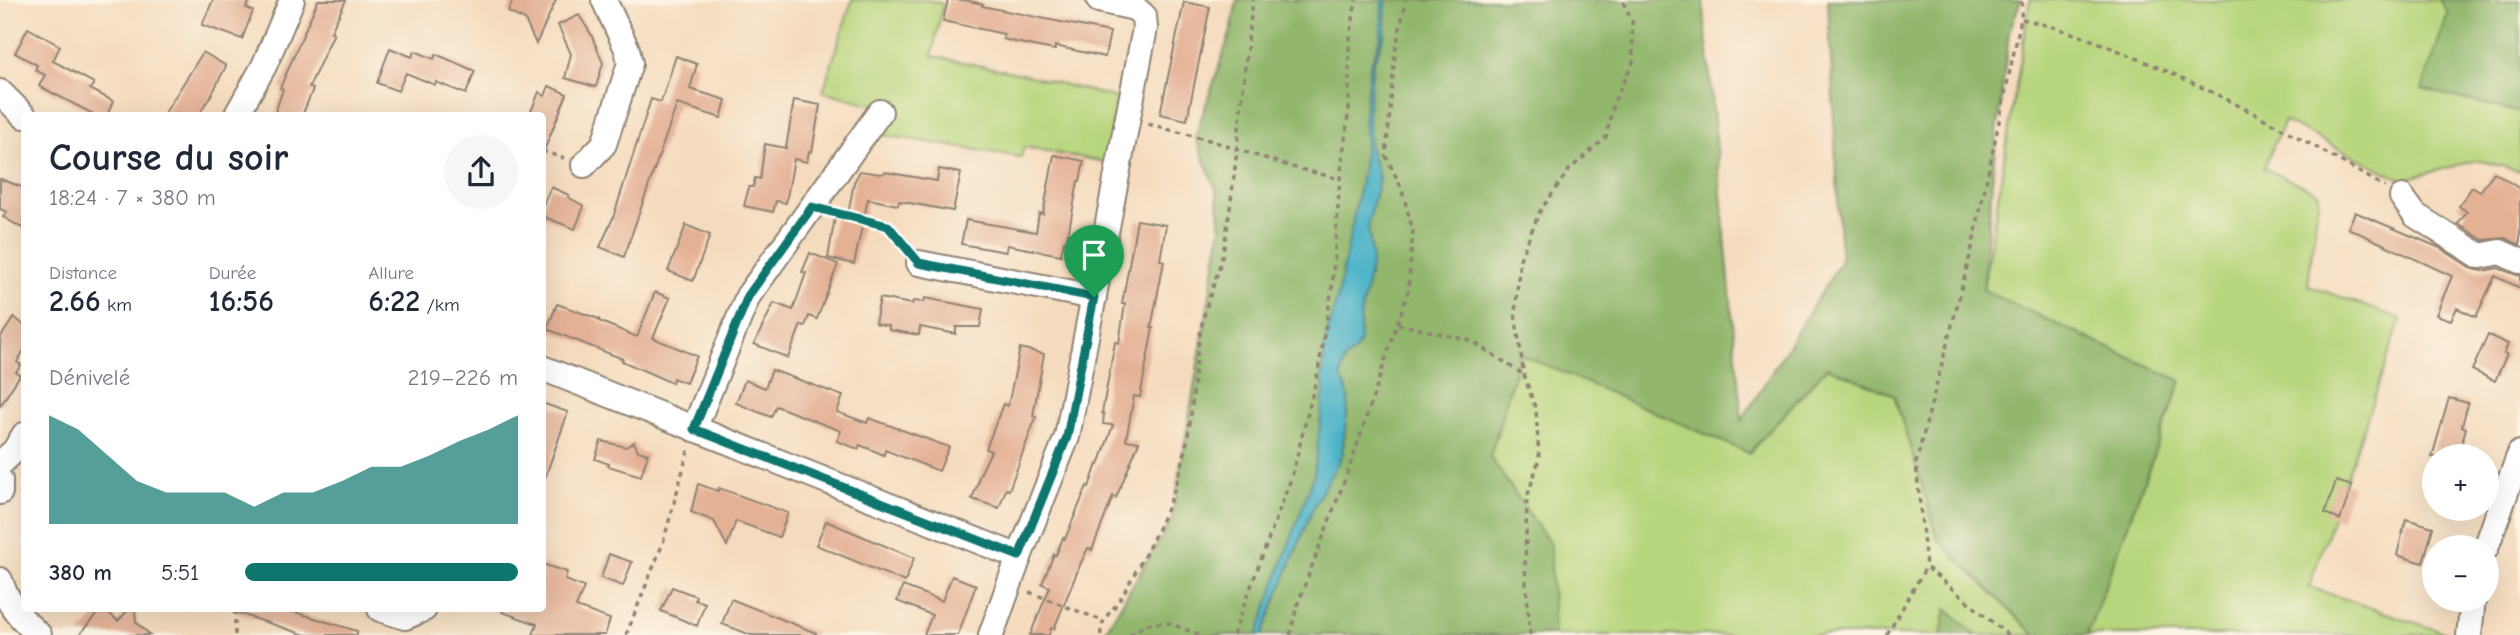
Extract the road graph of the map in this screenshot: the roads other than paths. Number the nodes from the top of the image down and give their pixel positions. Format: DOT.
graph roads {
  1 [pos="292,0"];
  2 [pos="604,0"];
  3 [pos="1099,0"];
  4 [pos="0,92"];
  5 [pos="238,112"];
  6 [pos="880,112"];
  7 [pos="21,113"];
  8 [pos="584,165"];
  9 [pos="2402,197"];
  10 [pos="2520,261"];
  11 [pos="919,263"];
  12 [pos="1094,297"];
  13 [pos="546,370"];
  14 [pos="694,429"];
  15 [pos="21,440"];
  16 [pos="2520,453"];
  17 [pos="0,464"];
  18 [pos="0,481"];
  19 [pos="0,492"];
  20 [pos="2491,535"];
  21 [pos="1019,556"];
  22 [pos="0,580"];
  23 [pos="389,612"];
  24 [pos="417,612"];
  25 [pos="2472,612"];
  26 [pos="39,635"];
  27 [pos="991,635"];
  28 [pos="2469,635"];
  1 -- 5 [label="street"];
  2 -- 8 [label="street"];
  3 -- 12 [label="street"];
  4 -- 7 [label="street"];
  6 -- 14 [label="street"];
  9 -- 10 [label="street"];
  11 -- 12 [label="street"];
  12 -- 21 [label="street"];
  13 -- 14 [label="street"];
  14 -- 21 [label="street"];
  15 -- 17 [label="street"];
  16 -- 20 [label="street"];
  18 -- 19 [label="street"];
  21 -- 27 [label="street"];
  22 -- 26 [label="street"];
  23 -- 24 [label="street"];
  25 -- 28 [label="street"];
}
